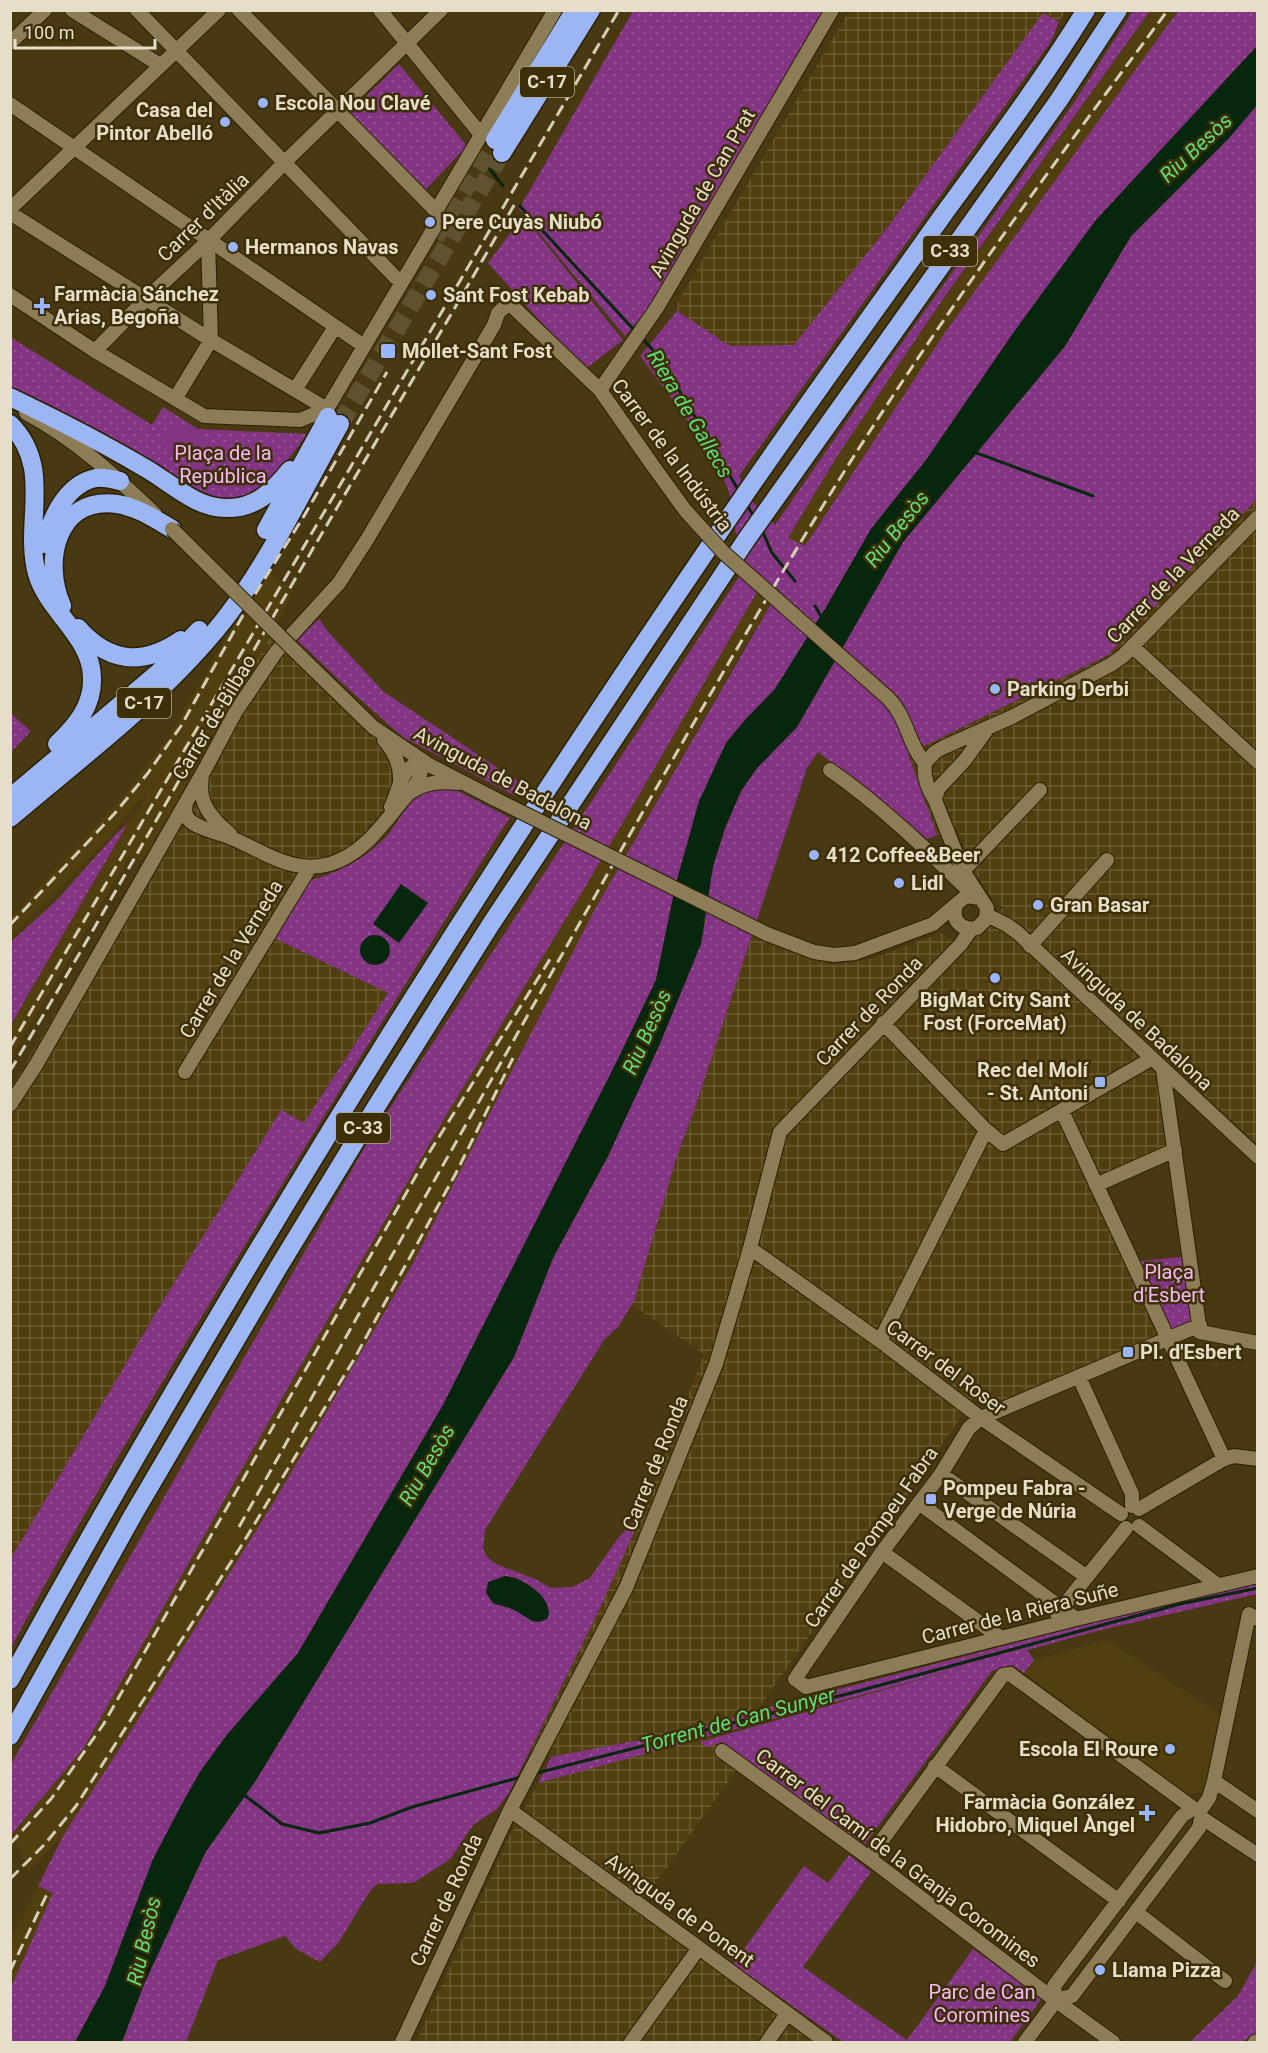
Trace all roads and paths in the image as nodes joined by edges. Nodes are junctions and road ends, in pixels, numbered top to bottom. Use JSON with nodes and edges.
{"nodes":[{"id":1,"x":45,"y":10,"type":"edge"},
{"id":2,"x":72,"y":10,"type":"edge"},
{"id":3,"x":137,"y":10,"type":"edge"},
{"id":4,"x":219,"y":10,"type":"edge"},
{"id":5,"x":238,"y":10,"type":"edge"},
{"id":6,"x":380,"y":10,"type":"edge"},
{"id":7,"x":441,"y":10,"type":"edge"},
{"id":8,"x":555,"y":10,"type":"edge"},
{"id":9,"x":574,"y":10,"type":"edge"},
{"id":10,"x":591,"y":10,"type":"edge"},
{"id":11,"x":832,"y":10,"type":"edge"},
{"id":12,"x":1086,"y":10,"type":"edge"},
{"id":13,"x":1118,"y":10,"type":"edge"},
{"id":14,"x":10,"y":43,"type":"edge"},
{"id":15,"x":403,"y":47,"type":"junction"},
{"id":16,"x":178,"y":51,"type":"junction"},
{"id":17,"x":160,"y":65,"type":"junction"},
{"id":18,"x":10,"y":104,"type":"edge"},
{"id":19,"x":337,"y":111,"type":"junction"},
{"id":20,"x":489,"y":140,"type":"junction"},
{"id":21,"x":76,"y":148,"type":"junction"},
{"id":22,"x":286,"y":163,"type":"junction"},
{"id":23,"x":10,"y":211,"type":"edge"},
{"id":24,"x":438,"y":214,"type":"junction"},
{"id":25,"x":208,"y":241,"type":"junction"},
{"id":26,"x":402,"y":282,"type":"junction"},
{"id":27,"x":10,"y":295,"type":"edge"},
{"id":28,"x":147,"y":298,"type":"junction"},
{"id":29,"x":509,"y":303,"type":"joint"},
{"id":30,"x":335,"y":327,"type":"junction"},
{"id":31,"x":211,"y":339,"type":"junction"},
{"id":32,"x":95,"y":351,"type":"junction"},
{"id":33,"x":361,"y":351,"type":"junction"},
{"id":34,"x":295,"y":390,"type":"junction"},
{"id":35,"x":600,"y":390,"type":"junction"},
{"id":36,"x":10,"y":397,"type":"edge"},
{"id":37,"x":176,"y":399,"type":"junction"},
{"id":38,"x":10,"y":405,"type":"edge"},
{"id":39,"x":332,"y":416,"type":"junction"},
{"id":40,"x":10,"y":424,"type":"edge"},
{"id":41,"x":314,"y":441,"type":"junction"},
{"id":42,"x":120,"y":481,"type":"junction"},
{"id":43,"x":1257,"y":517,"type":"edge"},
{"id":44,"x":172,"y":530,"type":"junction"},
{"id":45,"x":62,"y":616,"type":"junction"},
{"id":46,"x":207,"y":622,"type":"junction"},
{"id":47,"x":1132,"y":647,"type":"junction"},
{"id":48,"x":373,"y":727,"type":"junction"},
{"id":49,"x":990,"y":727,"type":"junction"},
{"id":50,"x":960,"y":740,"type":"junction"},
{"id":51,"x":964,"y":760,"type":"junction"},
{"id":52,"x":421,"y":761,"type":"junction"},
{"id":53,"x":1257,"y":762,"type":"edge"},
{"id":54,"x":926,"y":763,"type":"junction"},
{"id":55,"x":830,"y":770,"type":"dead end"},
{"id":56,"x":202,"y":774,"type":"junction"},
{"id":57,"x":464,"y":784,"type":"junction"},
{"id":58,"x":10,"y":787,"type":"edge"},
{"id":59,"x":405,"y":788,"type":"junction"},
{"id":60,"x":1040,"y":790,"type":"dead end"},
{"id":61,"x":10,"y":798,"type":"edge"},
{"id":62,"x":935,"y":800,"type":"junction"},
{"id":63,"x":184,"y":808,"type":"junction"},
{"id":64,"x":210,"y":814,"type":"junction"},
{"id":65,"x":10,"y":818,"type":"edge"},
{"id":66,"x":206,"y":829,"type":"junction"},
{"id":67,"x":949,"y":836,"type":"junction"},
{"id":68,"x":236,"y":840,"type":"junction"},
{"id":69,"x":161,"y":846,"type":"junction"},
{"id":70,"x":925,"y":848,"type":"junction"},
{"id":71,"x":1107,"y":860,"type":"dead end"},
{"id":72,"x":310,"y":867,"type":"junction"},
{"id":73,"x":963,"y":872,"type":"junction"},
{"id":74,"x":967,"y":897,"type":"junction"},
{"id":75,"x":987,"y":915,"type":"junction"},
{"id":76,"x":933,"y":924,"type":"junction"},
{"id":77,"x":964,"y":926,"type":"junction"},
{"id":78,"x":1030,"y":946,"type":"junction"},
{"id":79,"x":883,"y":1023,"type":"junction"},
{"id":80,"x":1151,"y":1059,"type":"junction"},
{"id":81,"x":1163,"y":1070,"type":"junction"},
{"id":82,"x":185,"y":1072,"type":"dead end"},
{"id":83,"x":10,"y":1105,"type":"edge"},
{"id":84,"x":1062,"y":1111,"type":"junction"},
{"id":85,"x":986,"y":1130,"type":"junction"},
{"id":86,"x":1175,"y":1150,"type":"junction"},
{"id":87,"x":1257,"y":1157,"type":"edge"},
{"id":88,"x":1096,"y":1185,"type":"junction"},
{"id":89,"x":750,"y":1248,"type":"junction"},
{"id":90,"x":1200,"y":1329,"type":"junction"},
{"id":91,"x":1168,"y":1340,"type":"junction"},
{"id":92,"x":880,"y":1341,"type":"junction"},
{"id":93,"x":1257,"y":1343,"type":"edge"},
{"id":94,"x":1079,"y":1377,"type":"junction"},
{"id":95,"x":981,"y":1418,"type":"junction"},
{"id":96,"x":1224,"y":1459,"type":"junction"},
{"id":97,"x":1257,"y":1459,"type":"edge"},
{"id":98,"x":941,"y":1474,"type":"junction"},
{"id":99,"x":919,"y":1503,"type":"junction"},
{"id":100,"x":1131,"y":1510,"type":"junction"},
{"id":101,"x":1133,"y":1527,"type":"junction"},
{"id":102,"x":882,"y":1552,"type":"junction"},
{"id":103,"x":1257,"y":1573,"type":"edge"},
{"id":104,"x":1087,"y":1577,"type":"junction"},
{"id":105,"x":1218,"y":1585,"type":"junction"},
{"id":106,"x":1061,"y":1608,"type":"junction"},
{"id":107,"x":1253,"y":1616,"type":"edge"},
{"id":108,"x":1076,"y":1619,"type":"junction"},
{"id":109,"x":1046,"y":1626,"type":"junction"},
{"id":110,"x":1001,"y":1638,"type":"junction"},
{"id":111,"x":795,"y":1679,"type":"joint"},
{"id":112,"x":10,"y":1680,"type":"edge"},
{"id":113,"x":10,"y":1736,"type":"edge"},
{"id":114,"x":722,"y":1751,"type":"dead end"},
{"id":115,"x":935,"y":1766,"type":"junction"},
{"id":116,"x":1214,"y":1781,"type":"junction"},
{"id":117,"x":510,"y":1810,"type":"junction"},
{"id":118,"x":1257,"y":1811,"type":"edge"},
{"id":119,"x":1198,"y":1813,"type":"junction"},
{"id":120,"x":1257,"y":1855,"type":"edge"},
{"id":121,"x":869,"y":1858,"type":"junction"},
{"id":122,"x":1119,"y":1901,"type":"junction"},
{"id":123,"x":1136,"y":1912,"type":"junction"},
{"id":124,"x":699,"y":1948,"type":"junction"},
{"id":125,"x":1225,"y":1981,"type":"dead end"},
{"id":126,"x":1056,"y":2000,"type":"junction"},
{"id":127,"x":787,"y":2014,"type":"junction"},
{"id":128,"x":402,"y":2043,"type":"edge"},
{"id":129,"x":631,"y":2043,"type":"edge"},
{"id":130,"x":767,"y":2043,"type":"edge"},
{"id":131,"x":826,"y":2043,"type":"edge"},
{"id":132,"x":1025,"y":2043,"type":"edge"},
{"id":133,"x":1113,"y":2043,"type":"edge"}],
"edges":[{"from":1,"to":14,"type":"street"},
{"from":2,"to":17,"type":"street"},
{"from":3,"to":16,"type":"street"},
{"from":4,"to":16,"type":"street"},
{"from":5,"to":19,"type":"street"},
{"from":6,"to":15,"type":"street"},
{"from":7,"to":15,"type":"street","name":"Carrer d'Itàlia"},
{"from":8,"to":20,"type":"street"},
{"from":9,"to":20,"type":"highway","number":"C-17"},
{"from":10,"to":20,"type":"highway","number":"C-17"},
{"from":11,"to":35,"type":"street","name":"Avinguda de Can Prat"},
{"from":12,"to":112,"type":"highway","number":"C-33"},
{"from":13,"to":113,"type":"highway","number":"C-33"},
{"from":15,"to":19,"type":"street","name":"Carrer d'Itàlia"},
{"from":15,"to":20,"type":"street"},
{"from":16,"to":17,"type":"street"},
{"from":16,"to":22,"type":"street"},
{"from":17,"to":21,"type":"street"},
{"from":18,"to":21,"type":"street"},
{"from":19,"to":22,"type":"street","name":"Carrer d'Itàlia"},
{"from":19,"to":24,"type":"street"},
{"from":20,"to":24,"type":"street"},
{"from":21,"to":23,"type":"street"},
{"from":21,"to":25,"type":"street"},
{"from":22,"to":25,"type":"street","name":"Carrer d'Itàlia"},
{"from":22,"to":26,"type":"street"},
{"from":23,"to":28,"type":"street"},
{"from":24,"to":26,"type":"street"},
{"from":25,"to":28,"type":"street","name":"Carrer d'Itàlia"},
{"from":25,"to":30,"type":"street"},
{"from":25,"to":31,"type":"street"},
{"from":26,"to":33,"type":"street"},
{"from":27,"to":32,"type":"street"},
{"from":28,"to":31,"type":"street"},
{"from":28,"to":32,"type":"street","name":"Carrer d'Itàlia"},
{"from":29,"to":35,"type":"street","name":"Carrer de la Indústria"},
{"from":29,"to":56,"type":"street","name":"Carrer de Bilbao"},
{"from":30,"to":33,"type":"street"},
{"from":30,"to":34,"type":"street"},
{"from":31,"to":34,"type":"street"},
{"from":31,"to":37,"type":"street"},
{"from":32,"to":37,"type":"street"},
{"from":33,"to":39,"type":"street"},
{"from":34,"to":39,"type":"street"},
{"from":35,"to":54,"type":"street","name":"Carrer de la Indústria","bridge":true},
{"from":36,"to":41,"type":"highway"},
{"from":37,"to":39,"type":"street"},
{"from":38,"to":42,"type":"street","name":"Avinguda de Badalona"},
{"from":39,"to":41,"type":"highway","number":"C-17"},
{"from":39,"to":65,"type":"highway","number":"C-17"},
{"from":40,"to":45,"type":"highway"},
{"from":41,"to":46,"type":"highway","number":"C-17"},
{"from":42,"to":44,"type":"street","name":"Avinguda de Badalona"},
{"from":42,"to":45,"type":"highway"},
{"from":43,"to":47,"type":"street","name":"Carrer de la Verneda"},
{"from":44,"to":46,"type":"highway"},
{"from":44,"to":48,"type":"street","name":"Avinguda de Badalona","bridge":true},
{"from":45,"to":58,"type":"highway"},
{"from":46,"to":61,"type":"highway","number":"C-17"},
{"from":47,"to":49,"type":"street","name":"Carrer de la Verneda"},
{"from":47,"to":53,"type":"street"},
{"from":48,"to":52,"type":"street","name":"Avinguda de Badalona"},
{"from":48,"to":59,"type":"street"},
{"from":49,"to":50,"type":"street","name":"Carrer de la Verneda"},
{"from":49,"to":51,"type":"street","name":"Carrer de la Verneda"},
{"from":50,"to":51,"type":"street"},
{"from":50,"to":54,"type":"street","name":"Carrer de la Verneda"},
{"from":51,"to":62,"type":"street","name":"Carrer de la Verneda"},
{"from":52,"to":57,"type":"street","name":"Avinguda de Badalona"},
{"from":52,"to":59,"type":"street"},
{"from":54,"to":62,"type":"street"},
{"from":55,"to":70,"type":"street"},
{"from":56,"to":63,"type":"street","name":"Carrer de Bilbao"},
{"from":56,"to":64,"type":"street"},
{"from":57,"to":59,"type":"street"},
{"from":57,"to":76,"type":"street","name":"Avinguda de Badalona","bridge":true},
{"from":59,"to":72,"type":"street"},
{"from":60,"to":73,"type":"street"},
{"from":62,"to":67,"type":"street"},
{"from":63,"to":64,"type":"street"},
{"from":63,"to":66,"type":"street"},
{"from":63,"to":69,"type":"street","name":"Carrer de Bilbao"},
{"from":64,"to":68,"type":"street"},
{"from":66,"to":68,"type":"street"},
{"from":66,"to":69,"type":"street"},
{"from":67,"to":70,"type":"street"},
{"from":67,"to":73,"type":"street"},
{"from":68,"to":72,"type":"street"},
{"from":69,"to":83,"type":"street","name":"Carrer de Bilbao"},
{"from":70,"to":74,"type":"street"},
{"from":71,"to":78,"type":"street"},
{"from":72,"to":82,"type":"street","name":"Carrer de la Verneda"},
{"from":73,"to":74,"type":"street"},
{"from":74,"to":75,"type":"street"},
{"from":74,"to":76,"type":"street","name":"Avinguda de Badalona"},
{"from":74,"to":77,"type":"street"},
{"from":75,"to":77,"type":"street"},
{"from":75,"to":78,"type":"street","name":"Avinguda de Badalona"},
{"from":76,"to":77,"type":"street","name":"Avinguda de Badalona"},
{"from":77,"to":79,"type":"street","name":"Carrer de Ronda"},
{"from":78,"to":80,"type":"street","name":"Avinguda de Badalona"},
{"from":79,"to":85,"type":"street"},
{"from":79,"to":89,"type":"street","name":"Carrer de Ronda"},
{"from":80,"to":81,"type":"street","name":"Avinguda de Badalona"},
{"from":80,"to":84,"type":"street"},
{"from":81,"to":86,"type":"street"},
{"from":81,"to":87,"type":"street","name":"Avinguda de Badalona"},
{"from":84,"to":85,"type":"street"},
{"from":84,"to":88,"type":"street"},
{"from":85,"to":92,"type":"street"},
{"from":86,"to":88,"type":"street"},
{"from":86,"to":90,"type":"street"},
{"from":88,"to":91,"type":"street"},
{"from":89,"to":92,"type":"street","name":"Carrer del Roser"},
{"from":89,"to":117,"type":"street","name":"Carrer de Ronda"},
{"from":90,"to":91,"type":"street"},
{"from":90,"to":93,"type":"street"},
{"from":91,"to":94,"type":"street"},
{"from":91,"to":96,"type":"street"},
{"from":92,"to":95,"type":"street","name":"Carrer del Roser"},
{"from":94,"to":95,"type":"street"},
{"from":94,"to":100,"type":"street"},
{"from":95,"to":98,"type":"street","name":"Carrer de Pompeu Fabra"},
{"from":95,"to":100,"type":"street","name":"Carrer del Roser"},
{"from":96,"to":97,"type":"street"},
{"from":96,"to":100,"type":"street"},
{"from":98,"to":99,"type":"street","name":"Carrer de Pompeu Fabra"},
{"from":98,"to":104,"type":"street"},
{"from":99,"to":102,"type":"street","name":"Carrer de Pompeu Fabra"},
{"from":99,"to":106,"type":"street"},
{"from":100,"to":101,"type":"street"},
{"from":100,"to":101,"type":"street"},
{"from":101,"to":104,"type":"street"},
{"from":101,"to":105,"type":"street"},
{"from":102,"to":110,"type":"street"},
{"from":102,"to":111,"type":"street","name":"Carrer de Pompeu Fabra"},
{"from":103,"to":105,"type":"street","name":"Carrer de la Riera Suñe"},
{"from":104,"to":106,"type":"street"},
{"from":105,"to":108,"type":"street","name":"Carrer de la Riera Suñe"},
{"from":106,"to":108,"type":"street"},
{"from":106,"to":109,"type":"street"},
{"from":107,"to":116,"type":"street"},
{"from":108,"to":109,"type":"street","name":"Carrer de la Riera Suñe"},
{"from":109,"to":110,"type":"street","name":"Carrer de la Riera Suñe"},
{"from":110,"to":111,"type":"street","name":"Carrer de la Riera Suñe"},
{"from":114,"to":121,"type":"street","name":"Carrer del Camí de la Granja Coromines"},
{"from":115,"to":119,"type":"street"},
{"from":115,"to":121,"type":"street"},
{"from":115,"to":122,"type":"street"},
{"from":116,"to":118,"type":"street"},
{"from":116,"to":119,"type":"street"},
{"from":117,"to":124,"type":"street","name":"Avinguda de Ponent"},
{"from":117,"to":128,"type":"street","name":"Carrer de Ronda"},
{"from":119,"to":120,"type":"street"},
{"from":119,"to":122,"type":"street"},
{"from":119,"to":123,"type":"street"},
{"from":121,"to":126,"type":"street","name":"Carrer del Camí de la Granja Coromines"},
{"from":122,"to":126,"type":"street"},
{"from":123,"to":125,"type":"street"},
{"from":123,"to":126,"type":"street"},
{"from":124,"to":127,"type":"street","name":"Avinguda de Ponent"},
{"from":124,"to":129,"type":"street"},
{"from":126,"to":132,"type":"street"},
{"from":126,"to":133,"type":"street","name":"Carrer del Camí de la Granja Coromines"},
{"from":127,"to":130,"type":"street"},
{"from":127,"to":131,"type":"street","name":"Avinguda de Ponent"}]}
